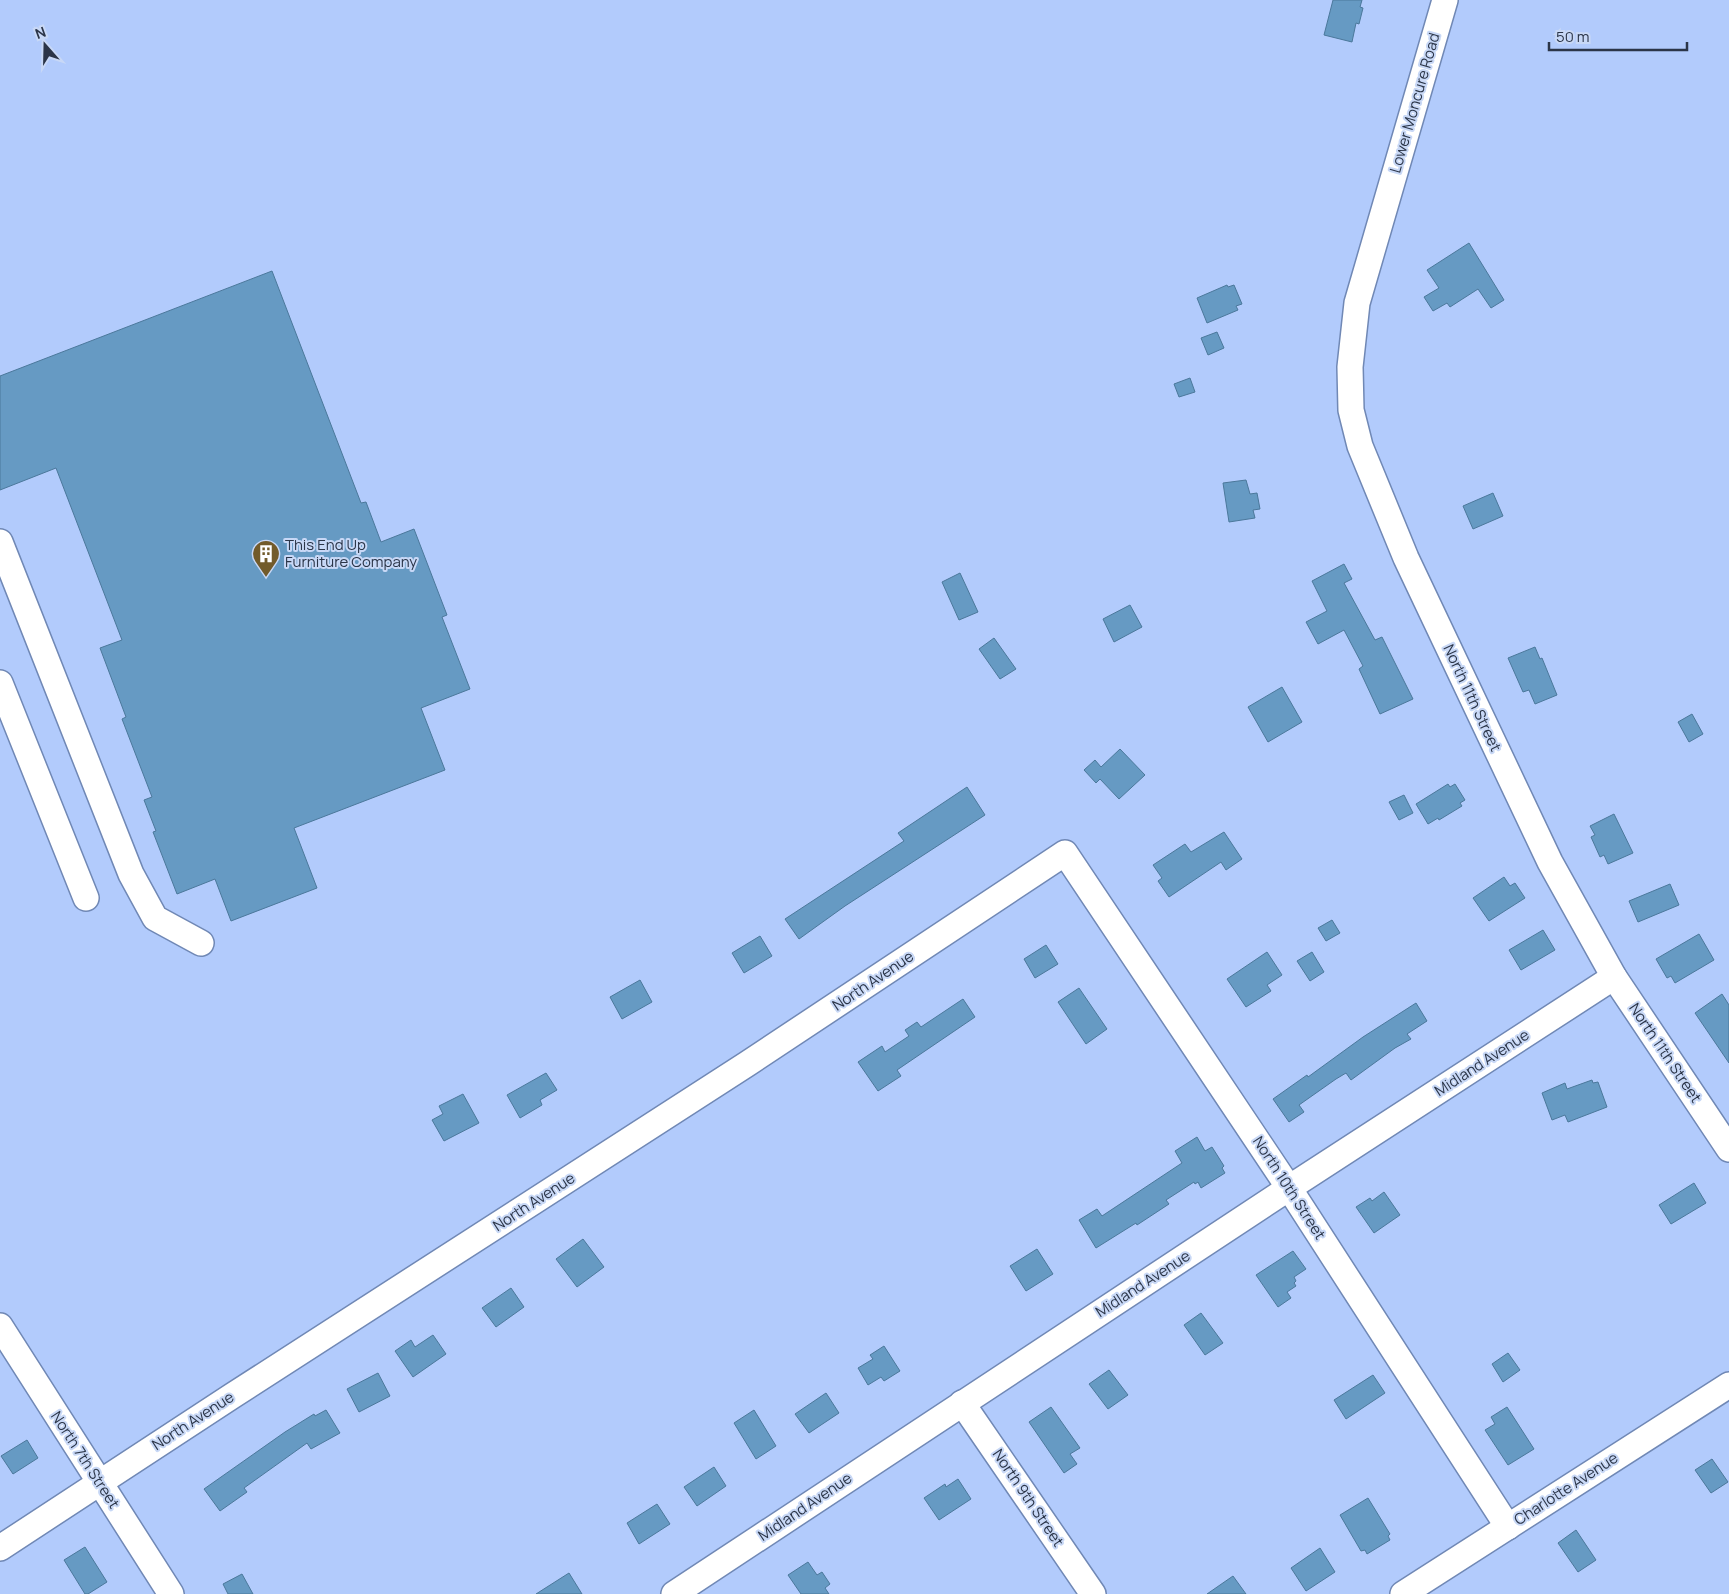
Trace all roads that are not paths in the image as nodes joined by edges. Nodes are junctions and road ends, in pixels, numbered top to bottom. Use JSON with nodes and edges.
{"nodes":[{"id":1,"x":1444,"y":0,"type":"edge"},
{"id":2,"x":1385,"y":207,"type":"joint"},
{"id":3,"x":0,"y":542,"type":"edge"},
{"id":4,"x":0,"y":683,"type":"edge"},
{"id":5,"x":1065,"y":853,"type":"joint"},
{"id":6,"x":86,"y":898,"type":"dead end"},
{"id":7,"x":201,"y":943,"type":"dead end"},
{"id":8,"x":1614,"y":977,"type":"junction"},
{"id":9,"x":1729,"y":1149,"type":"edge"},
{"id":10,"x":1289,"y":1188,"type":"junction"},
{"id":11,"x":0,"y":1326,"type":"edge"},
{"id":12,"x":1729,"y":1385,"type":"edge"},
{"id":13,"x":962,"y":1403,"type":"junction"},
{"id":14,"x":99,"y":1483,"type":"junction"},
{"id":15,"x":1508,"y":1527,"type":"junction"},
{"id":16,"x":0,"y":1548,"type":"edge"},
{"id":17,"x":171,"y":1594,"type":"edge"},
{"id":18,"x":674,"y":1594,"type":"edge"},
{"id":19,"x":1093,"y":1594,"type":"edge"},
{"id":20,"x":1403,"y":1594,"type":"edge"}],
"edges":[{"from":1,"to":2,"type":"street","name":"Lower Moncure Road"},
{"from":2,"to":8,"type":"street","name":"North 11th Street"},
{"from":3,"to":7,"type":"street"},
{"from":4,"to":6,"type":"street"},
{"from":5,"to":10,"type":"street","name":"North 10th Street"},
{"from":5,"to":14,"type":"street","name":"North Avenue"},
{"from":8,"to":9,"type":"street","name":"North 11th Street"},
{"from":8,"to":10,"type":"street","name":"Midland Avenue"},
{"from":10,"to":13,"type":"street","name":"Midland Avenue"},
{"from":10,"to":15,"type":"street","name":"North 10th Street"},
{"from":11,"to":14,"type":"street","name":"North 7th Street"},
{"from":12,"to":15,"type":"street","name":"Charlotte Avenue"},
{"from":13,"to":18,"type":"street","name":"Midland Avenue"},
{"from":13,"to":19,"type":"street","name":"North 9th Street"},
{"from":14,"to":16,"type":"street","name":"North Avenue"},
{"from":14,"to":17,"type":"street","name":"North 7th Street"},
{"from":15,"to":20,"type":"street","name":"Charlotte Avenue"}]}
